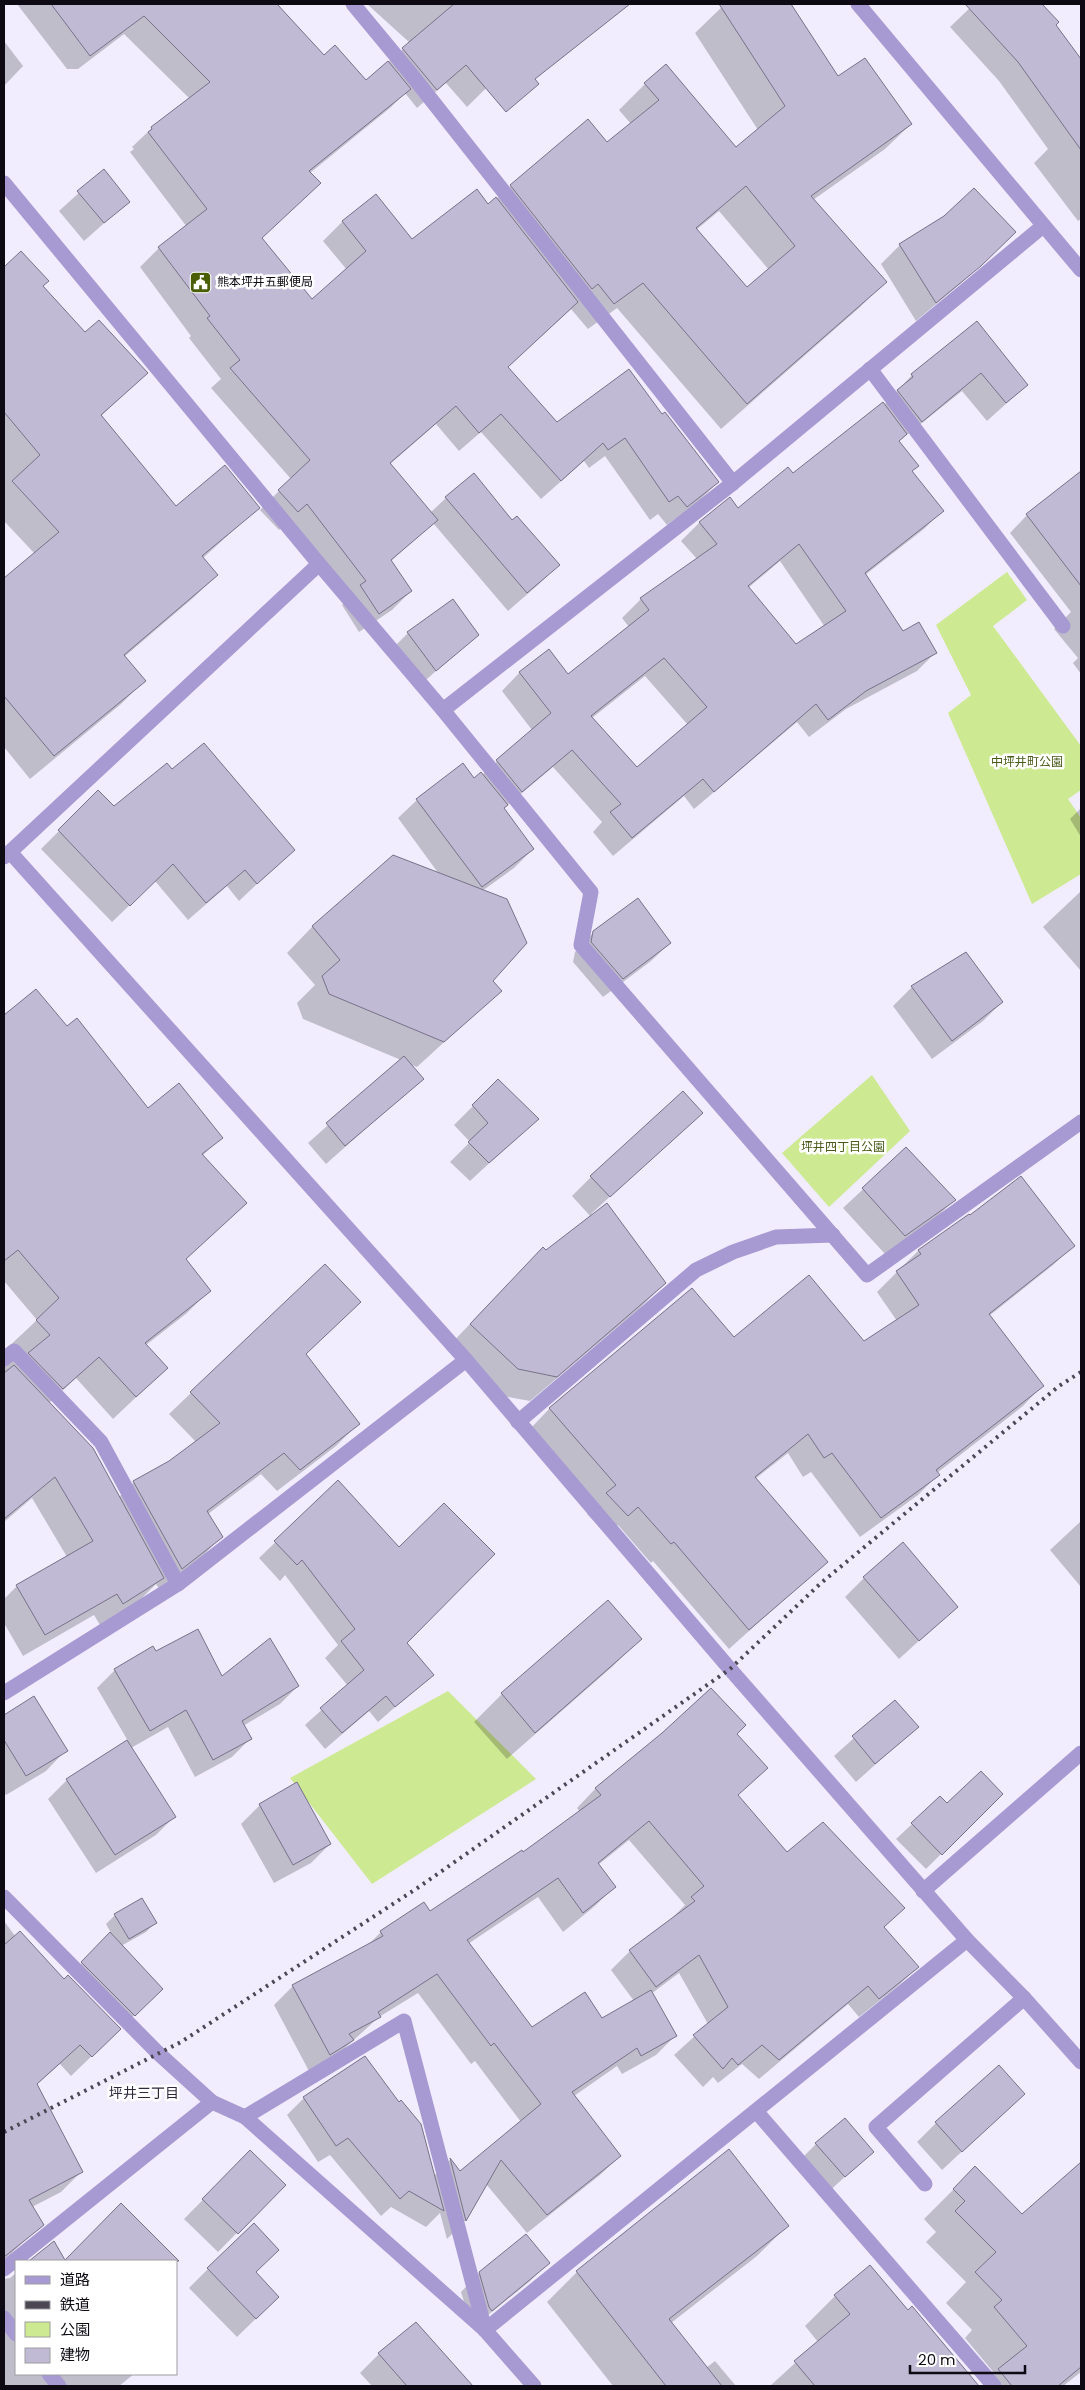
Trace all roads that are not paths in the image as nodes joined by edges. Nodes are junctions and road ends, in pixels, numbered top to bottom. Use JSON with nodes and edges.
{"nodes":[{"id":1,"x":353,"y":4,"type":"edge"},
{"id":2,"x":858,"y":4,"type":"edge"},
{"id":3,"x":4,"y":183,"type":"edge"},
{"id":4,"x":1043,"y":226,"type":"junction"},
{"id":5,"x":1081,"y":270,"type":"edge"},
{"id":6,"x":870,"y":369,"type":"junction"},
{"id":7,"x":733,"y":482,"type":"junction"},
{"id":8,"x":319,"y":564,"type":"junction"},
{"id":9,"x":1063,"y":626,"type":"dead end"},
{"id":10,"x":443,"y":710,"type":"junction"},
{"id":11,"x":7,"y":855,"type":"edge"},
{"id":12,"x":1081,"y":1122,"type":"edge"},
{"id":13,"x":834,"y":1235,"type":"junction"},
{"id":14,"x":4,"y":1359,"type":"edge"},
{"id":15,"x":466,"y":1360,"type":"junction"},
{"id":16,"x":518,"y":1422,"type":"junction"},
{"id":17,"x":178,"y":1584,"type":"junction"},
{"id":18,"x":4,"y":1693,"type":"edge"},
{"id":19,"x":1081,"y":1753,"type":"edge"},
{"id":20,"x":923,"y":1891,"type":"junction"},
{"id":21,"x":4,"y":1897,"type":"edge"},
{"id":22,"x":967,"y":1940,"type":"junction"},
{"id":23,"x":1024,"y":1998,"type":"junction"},
{"id":24,"x":1081,"y":2062,"type":"edge"},
{"id":25,"x":212,"y":2102,"type":"junction"},
{"id":26,"x":756,"y":2111,"type":"junction"},
{"id":27,"x":245,"y":2117,"type":"junction"},
{"id":28,"x":925,"y":2184,"type":"dead end"},
{"id":29,"x":15,"y":2260,"type":"edge"},
{"id":30,"x":15,"y":2260,"type":"edge"},
{"id":31,"x":4,"y":2269,"type":"edge"},
{"id":32,"x":4,"y":2318,"type":"edge"},
{"id":33,"x":485,"y":2330,"type":"junction"},
{"id":34,"x":15,"y":2333,"type":"edge"},
{"id":35,"x":49,"y":2375,"type":"edge"},
{"id":36,"x":59,"y":2386,"type":"edge"},
{"id":37,"x":534,"y":2386,"type":"edge"},
{"id":38,"x":994,"y":2386,"type":"edge"}],
"edges":[{"from":1,"to":7,"type":"street"},
{"from":2,"to":4,"type":"street"},
{"from":3,"to":8,"type":"street"},
{"from":4,"to":5,"type":"street"},
{"from":4,"to":6,"type":"street"},
{"from":6,"to":7,"type":"street"},
{"from":6,"to":9,"type":"street"},
{"from":7,"to":10,"type":"street"},
{"from":8,"to":10,"type":"street"},
{"from":8,"to":11,"type":"street"},
{"from":10,"to":13,"type":"street"},
{"from":11,"to":15,"type":"street"},
{"from":12,"to":13,"type":"street"},
{"from":13,"to":16,"type":"street"},
{"from":14,"to":17,"type":"street"},
{"from":15,"to":16,"type":"street"},
{"from":15,"to":17,"type":"street"},
{"from":16,"to":20,"type":"street"},
{"from":17,"to":18,"type":"street"},
{"from":19,"to":20,"type":"street"},
{"from":20,"to":22,"type":"street"},
{"from":21,"to":25,"type":"street"},
{"from":22,"to":23,"type":"street"},
{"from":22,"to":26,"type":"street"},
{"from":23,"to":24,"type":"street"},
{"from":23,"to":28,"type":"street"},
{"from":25,"to":27,"type":"street"},
{"from":25,"to":30,"type":"street"},
{"from":26,"to":33,"type":"street"},
{"from":26,"to":38,"type":"street"},
{"from":27,"to":33,"type":"street"},
{"from":27,"to":33,"type":"street"},
{"from":29,"to":31,"type":"street"},
{"from":32,"to":34,"type":"street"},
{"from":33,"to":37,"type":"street"},
{"from":35,"to":36,"type":"street"}]}
